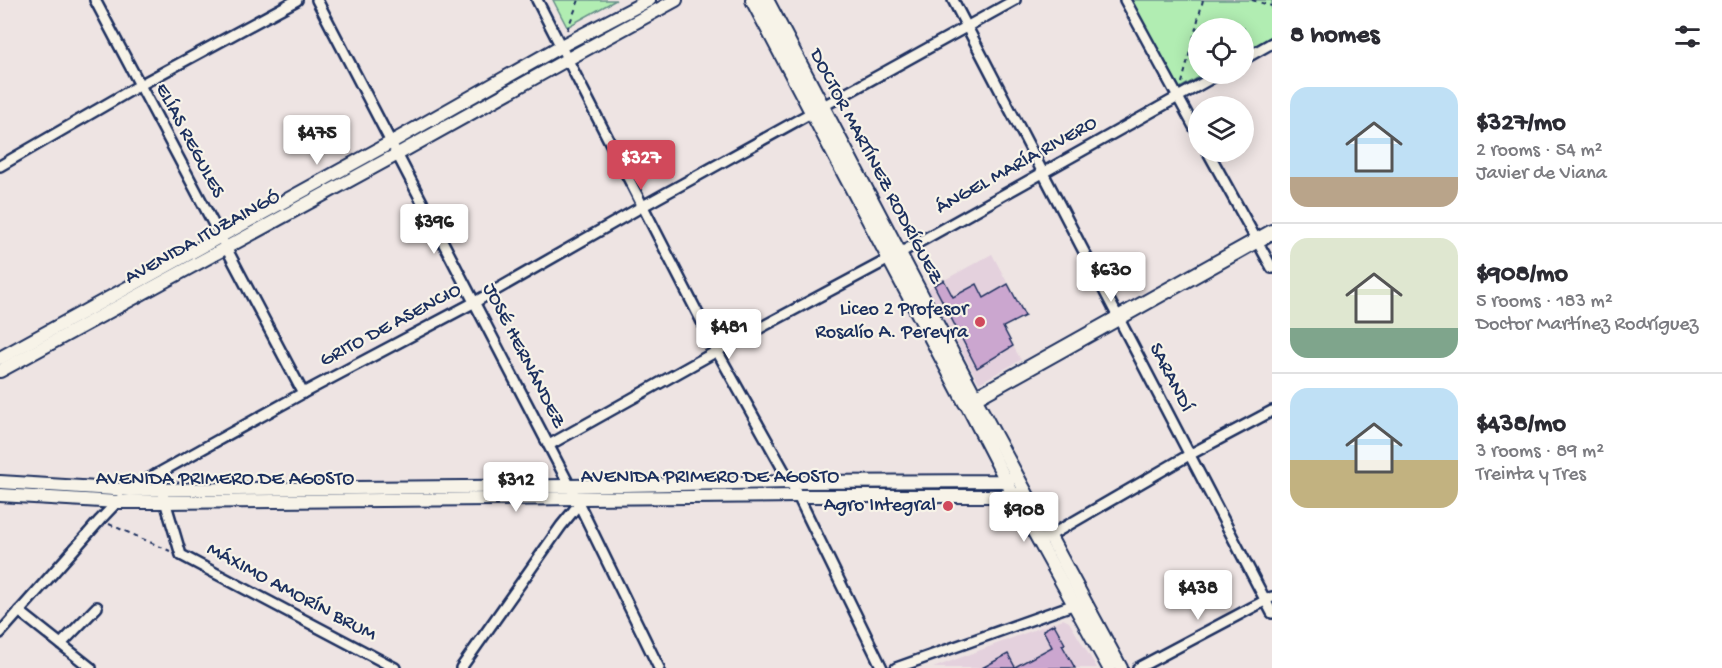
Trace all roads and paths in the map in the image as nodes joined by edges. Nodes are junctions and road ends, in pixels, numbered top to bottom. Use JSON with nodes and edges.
{"nodes":[{"id":1,"x":95,"y":0,"type":"edge"},
{"id":2,"x":297,"y":0,"type":"edge"},
{"id":3,"x":317,"y":0,"type":"edge"},
{"id":4,"x":537,"y":0,"type":"edge"},
{"id":5,"x":579,"y":0,"type":"edge"},
{"id":6,"x":649,"y":0,"type":"edge"},
{"id":7,"x":676,"y":0,"type":"edge"},
{"id":8,"x":753,"y":0,"type":"edge"},
{"id":9,"x":765,"y":0,"type":"edge"},
{"id":10,"x":953,"y":0,"type":"edge"},
{"id":11,"x":1015,"y":0,"type":"edge"},
{"id":12,"x":1125,"y":0,"type":"edge"},
{"id":13,"x":1203,"y":0,"type":"edge"},
{"id":14,"x":1252,"y":0,"type":"edge"},
{"id":15,"x":1272,"y":6,"type":"edge"},
{"id":16,"x":967,"y":28,"type":"junction"},
{"id":17,"x":1272,"y":43,"type":"edge"},
{"id":18,"x":561,"y":46,"type":"junction"},
{"id":19,"x":1254,"y":53,"type":"edge"},
{"id":20,"x":568,"y":59,"type":"junction"},
{"id":21,"x":1201,"y":84,"type":"edge"},
{"id":22,"x":140,"y":85,"type":"junction"},
{"id":23,"x":1178,"y":97,"type":"junction"},
{"id":24,"x":817,"y":110,"type":"junction"},
{"id":25,"x":1188,"y":116,"type":"edge"},
{"id":26,"x":390,"y":143,"type":"junction"},
{"id":27,"x":396,"y":155,"type":"junction"},
{"id":28,"x":1214,"y":162,"type":"edge"},
{"id":29,"x":0,"y":166,"type":"edge"},
{"id":30,"x":1042,"y":173,"type":"junction"},
{"id":31,"x":643,"y":206,"type":"junction"},
{"id":32,"x":1272,"y":232,"type":"edge"},
{"id":33,"x":219,"y":237,"type":"junction"},
{"id":34,"x":1257,"y":241,"type":"junction"},
{"id":35,"x":225,"y":249,"type":"junction"},
{"id":36,"x":894,"y":256,"type":"junction"},
{"id":37,"x":1272,"y":268,"type":"edge"},
{"id":38,"x":475,"y":303,"type":"junction"},
{"id":39,"x":1118,"y":317,"type":"junction"},
{"id":40,"x":717,"y":351,"type":"junction"},
{"id":41,"x":0,"y":358,"type":"edge"},
{"id":42,"x":0,"y":371,"type":"edge"},
{"id":43,"x":303,"y":393,"type":"junction"},
{"id":44,"x":970,"y":401,"type":"junction"},
{"id":45,"x":1272,"y":411,"type":"edge"},
{"id":46,"x":549,"y":445,"type":"junction"},
{"id":47,"x":1189,"y":455,"type":"junction"},
{"id":48,"x":157,"y":474,"type":"junction"},
{"id":49,"x":1011,"y":479,"type":"junction"},
{"id":50,"x":0,"y":482,"type":"edge"},
{"id":51,"x":790,"y":482,"type":"junction"},
{"id":52,"x":570,"y":486,"type":"junction"},
{"id":53,"x":160,"y":489,"type":"junction"},
{"id":54,"x":129,"y":490,"type":"junction"},
{"id":55,"x":1019,"y":493,"type":"junction"},
{"id":56,"x":0,"y":495,"type":"edge"},
{"id":57,"x":798,"y":496,"type":"junction"},
{"id":58,"x":118,"y":501,"type":"junction"},
{"id":59,"x":578,"y":501,"type":"junction"},
{"id":60,"x":164,"y":502,"type":"junction"},
{"id":61,"x":100,"y":520,"type":"junction"},
{"id":62,"x":1044,"y":539,"type":"junction"},
{"id":63,"x":181,"y":555,"type":"junction"},
{"id":64,"x":1269,"y":599,"type":"edge"},
{"id":65,"x":1079,"y":603,"type":"junction"},
{"id":66,"x":97,"y":607,"type":"dead end"},
{"id":67,"x":19,"y":611,"type":"junction"},
{"id":68,"x":1272,"y":613,"type":"edge"},
{"id":69,"x":0,"y":633,"type":"edge"},
{"id":70,"x":61,"y":644,"type":"junction"},
{"id":71,"x":91,"y":668,"type":"edge"},
{"id":72,"x":395,"y":668,"type":"edge"},
{"id":73,"x":461,"y":668,"type":"edge"},
{"id":74,"x":659,"y":668,"type":"edge"},
{"id":75,"x":882,"y":668,"type":"edge"},
{"id":76,"x":896,"y":668,"type":"edge"},
{"id":77,"x":1109,"y":668,"type":"edge"},
{"id":78,"x":1121,"y":668,"type":"edge"},
{"id":79,"x":1138,"y":668,"type":"edge"}],
"edges":[{"from":1,"to":22,"type":"street","name":"ELÍAS REGULES"},
{"from":2,"to":22,"type":"street"},
{"from":3,"to":26,"type":"street","name":"JOSÉ HERNÁNDEZ"},
{"from":4,"to":18,"type":"street"},
{"from":5,"to":18,"type":"path"},
{"from":6,"to":18,"type":"street","name":"AVENIDA ITUZAINGÓ"},
{"from":7,"to":20,"type":"street","name":"AVENIDA ITUZAINGÓ"},
{"from":8,"to":24,"type":"main road","name":"DOCTOR MARTÍNEZ RODRÍGUEZ"},
{"from":9,"to":24,"type":"main road","name":"DOCTOR MARTÍNEZ RODRÍGUEZ"},
{"from":10,"to":16,"type":"street","name":"SARANDÍ"},
{"from":11,"to":16,"type":"street","name":"GRITO DE ASENCIO"},
{"from":12,"to":23,"type":"street"},
{"from":13,"to":23,"type":"path"},
{"from":14,"to":15,"type":"path"},
{"from":16,"to":24,"type":"street","name":"GRITO DE ASENCIO"},
{"from":16,"to":30,"type":"street","name":"SARANDÍ"},
{"from":17,"to":19,"type":"street"},
{"from":18,"to":20,"type":"street"},
{"from":18,"to":26,"type":"street","name":"AVENIDA ITUZAINGÓ"},
{"from":20,"to":27,"type":"street","name":"AVENIDA ITUZAINGÓ"},
{"from":20,"to":31,"type":"street"},
{"from":21,"to":23,"type":"street","name":"ÁNGEL MARÍA RIVERO"},
{"from":22,"to":29,"type":"street"},
{"from":22,"to":33,"type":"street","name":"ELÍAS REGULES"},
{"from":23,"to":25,"type":"street"},
{"from":23,"to":30,"type":"street","name":"ÁNGEL MARÍA RIVERO"},
{"from":24,"to":31,"type":"street","name":"GRITO DE ASENCIO"},
{"from":24,"to":36,"type":"main road","name":"DOCTOR MARTÍNEZ RODRÍGUEZ"},
{"from":26,"to":27,"type":"street","name":"JOSÉ HERNÁNDEZ"},
{"from":26,"to":33,"type":"street","name":"AVENIDA ITUZAINGÓ"},
{"from":27,"to":35,"type":"street","name":"AVENIDA ITUZAINGÓ"},
{"from":27,"to":38,"type":"street","name":"JOSÉ HERNÁNDEZ"},
{"from":28,"to":34,"type":"street"},
{"from":30,"to":36,"type":"street","name":"ÁNGEL MARÍA RIVERO"},
{"from":30,"to":39,"type":"street","name":"SARANDÍ"},
{"from":31,"to":38,"type":"street","name":"GRITO DE ASENCIO"},
{"from":31,"to":40,"type":"street"},
{"from":32,"to":34,"type":"main road"},
{"from":33,"to":35,"type":"street","name":"ELÍAS REGULES"},
{"from":33,"to":41,"type":"street","name":"AVENIDA ITUZAINGÓ"},
{"from":34,"to":37,"type":"street"},
{"from":34,"to":39,"type":"main road"},
{"from":35,"to":42,"type":"street","name":"AVENIDA ITUZAINGÓ"},
{"from":35,"to":43,"type":"street","name":"ELÍAS REGULES"},
{"from":36,"to":40,"type":"street","name":"ÁNGEL MARÍA RIVERO"},
{"from":36,"to":44,"type":"main road","name":"DOCTOR MARTÍNEZ RODRÍGUEZ"},
{"from":38,"to":43,"type":"street","name":"GRITO DE ASENCIO"},
{"from":38,"to":46,"type":"street","name":"JOSÉ HERNÁNDEZ"},
{"from":39,"to":44,"type":"main road"},
{"from":39,"to":47,"type":"street","name":"SARANDÍ"},
{"from":40,"to":46,"type":"street","name":"ÁNGEL MARÍA RIVERO"},
{"from":40,"to":51,"type":"street"},
{"from":43,"to":48,"type":"street","name":"GRITO DE ASENCIO"},
{"from":44,"to":49,"type":"street","name":"DOCTOR MARTÍNEZ RODRÍGUEZ"},
{"from":45,"to":47,"type":"street"},
{"from":46,"to":52,"type":"street","name":"JOSÉ HERNÁNDEZ"},
{"from":47,"to":62,"type":"street"},
{"from":47,"to":64,"type":"street","name":"SARANDÍ"},
{"from":48,"to":53,"type":"street","name":"MÁXIMO AMORÍN BRUM"},
{"from":48,"to":54,"type":"street","name":"GRITO DE ASENCIO"},
{"from":49,"to":51,"type":"street","name":"AVENIDA PRIMERO DE AGOSTO"},
{"from":49,"to":55,"type":"street","name":"DOCTOR MARTÍNEZ RODRÍGUEZ"},
{"from":50,"to":54,"type":"street","name":"AVENIDA PRIMERO DE AGOSTO"},
{"from":51,"to":52,"type":"street","name":"AVENIDA PRIMERO DE AGOSTO"},
{"from":51,"to":57,"type":"street"},
{"from":52,"to":53,"type":"street","name":"AVENIDA PRIMERO DE AGOSTO"},
{"from":52,"to":59,"type":"street","name":"JOSÉ HERNÁNDEZ"},
{"from":53,"to":54,"type":"street","name":"AVENIDA PRIMERO DE AGOSTO"},
{"from":53,"to":60,"type":"street","name":"MÁXIMO AMORÍN BRUM"},
{"from":54,"to":58,"type":"street","name":"GRITO DE ASENCIO"},
{"from":55,"to":57,"type":"street","name":"AVENIDA PRIMERO DE AGOSTO"},
{"from":55,"to":62,"type":"street","name":"DOCTOR MARTÍNEZ RODRÍGUEZ"},
{"from":56,"to":58,"type":"street","name":"AVENIDA PRIMERO DE AGOSTO"},
{"from":57,"to":59,"type":"street","name":"AVENIDA PRIMERO DE AGOSTO"},
{"from":57,"to":75,"type":"street"},
{"from":58,"to":60,"type":"street","name":"AVENIDA PRIMERO DE AGOSTO"},
{"from":58,"to":61,"type":"street","name":"GRITO DE ASENCIO"},
{"from":59,"to":60,"type":"street","name":"AVENIDA PRIMERO DE AGOSTO"},
{"from":59,"to":73,"type":"street"},
{"from":59,"to":74,"type":"street","name":"JOSÉ HERNÁNDEZ"},
{"from":60,"to":63,"type":"street","name":"MÁXIMO AMORÍN BRUM"},
{"from":61,"to":63,"type":"path"},
{"from":61,"to":67,"type":"street","name":"GRITO DE ASENCIO"},
{"from":62,"to":65,"type":"street","name":"DOCTOR MARTÍNEZ RODRÍGUEZ"},
{"from":63,"to":72,"type":"street","name":"MÁXIMO AMORÍN BRUM"},
{"from":64,"to":68,"type":"street","name":"SARANDÍ"},
{"from":64,"to":79,"type":"street"},
{"from":65,"to":76,"type":"street"},
{"from":65,"to":77,"type":"street","name":"DOCTOR MARTÍNEZ RODRÍGUEZ"},
{"from":65,"to":78,"type":"street","name":"DOCTOR MARTÍNEZ RODRÍGUEZ"},
{"from":66,"to":70,"type":"street"},
{"from":67,"to":69,"type":"street","name":"GRITO DE ASENCIO"},
{"from":67,"to":70,"type":"street"},
{"from":70,"to":71,"type":"street"}]}
